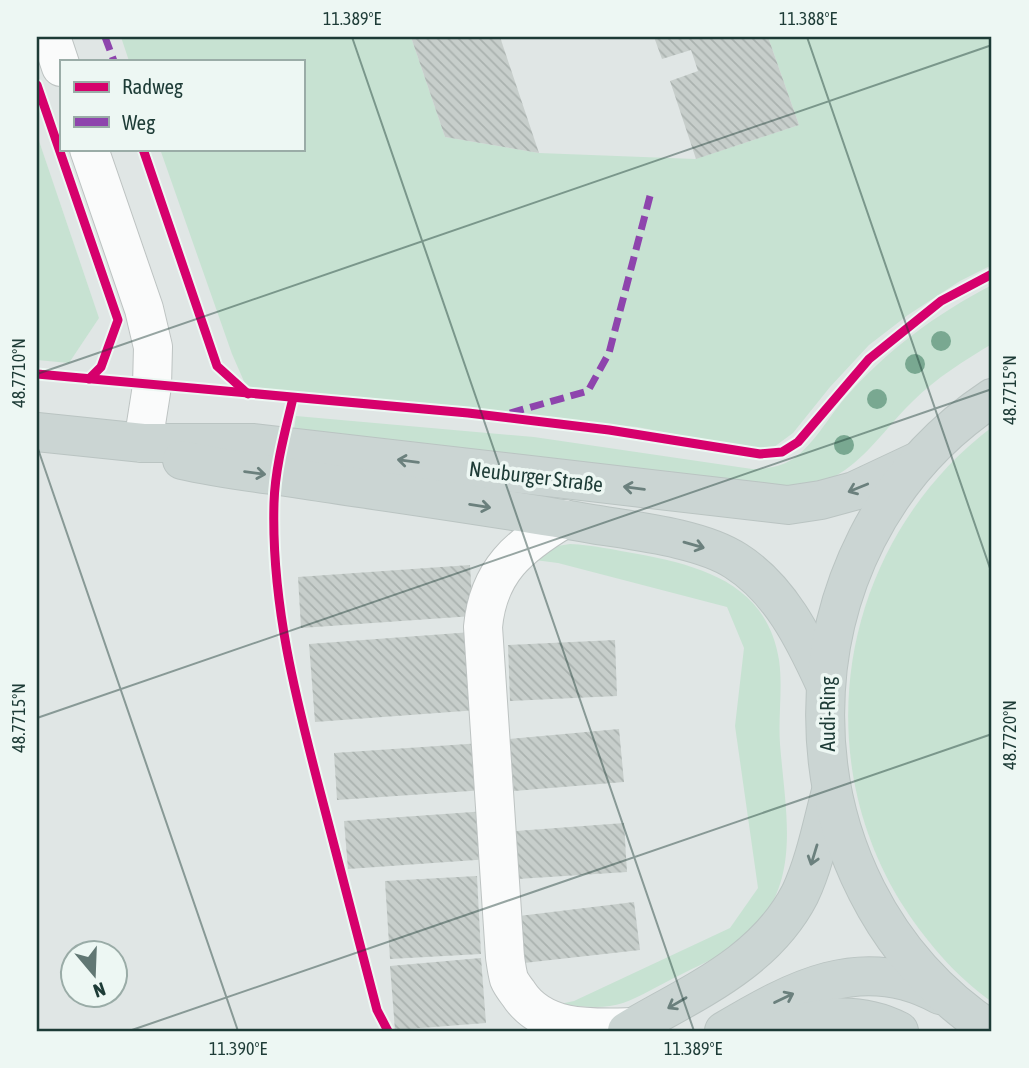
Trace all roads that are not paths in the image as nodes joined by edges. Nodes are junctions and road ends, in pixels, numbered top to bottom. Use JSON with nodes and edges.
{"nodes":[{"id":1,"x":51,"y":37,"type":"edge"},
{"id":2,"x":60,"y":64,"type":"edge"},
{"id":3,"x":89,"y":150,"type":"edge"},
{"id":4,"x":992,"y":398,"type":"edge"},
{"id":5,"x":37,"y":432,"type":"edge"},
{"id":6,"x":143,"y":443,"type":"junction"},
{"id":7,"x":920,"y":460,"type":"junction"},
{"id":8,"x":564,"y":519,"type":"junction"},
{"id":9,"x":825,"y":684,"type":"junction"},
{"id":10,"x":831,"y":789,"type":"junction"},
{"id":11,"x":951,"y":1001,"type":"junction"},
{"id":12,"x":631,"y":1029,"type":"edge"},
{"id":13,"x":724,"y":1031,"type":"edge"},
{"id":14,"x":782,"y":1031,"type":"edge"},
{"id":15,"x":899,"y":1031,"type":"edge"},
{"id":16,"x":992,"y":1031,"type":"edge"}],
"edges":[{"from":1,"to":2,"type":"street"},
{"from":3,"to":6,"type":"street"},
{"from":4,"to":7,"type":"main road","name":"Audi-Ring"},
{"from":5,"to":6,"type":"main road","name":"Neuburger Straße"},
{"from":7,"to":6,"type":"main road","name":"Neuburger Straße","one_way":true},
{"from":6,"to":8,"type":"main road","name":"Neuburger Straße","one_way":true},
{"from":7,"to":9,"type":"main road","name":"Audi-Ring"},
{"from":8,"to":9,"type":"main road","name":"Neuburger Straße","one_way":true},
{"from":8,"to":12,"type":"street"},
{"from":9,"to":10,"type":"main road","name":"Audi-Ring"},
{"from":10,"to":11,"type":"main road","name":"Audi-Ring"},
{"from":10,"to":12,"type":"main road","one_way":true},
{"from":13,"to":11,"type":"main road","one_way":true},
{"from":11,"to":16,"type":"main road","name":"Audi-Ring"},
{"from":14,"to":15,"type":"main road"}]}
